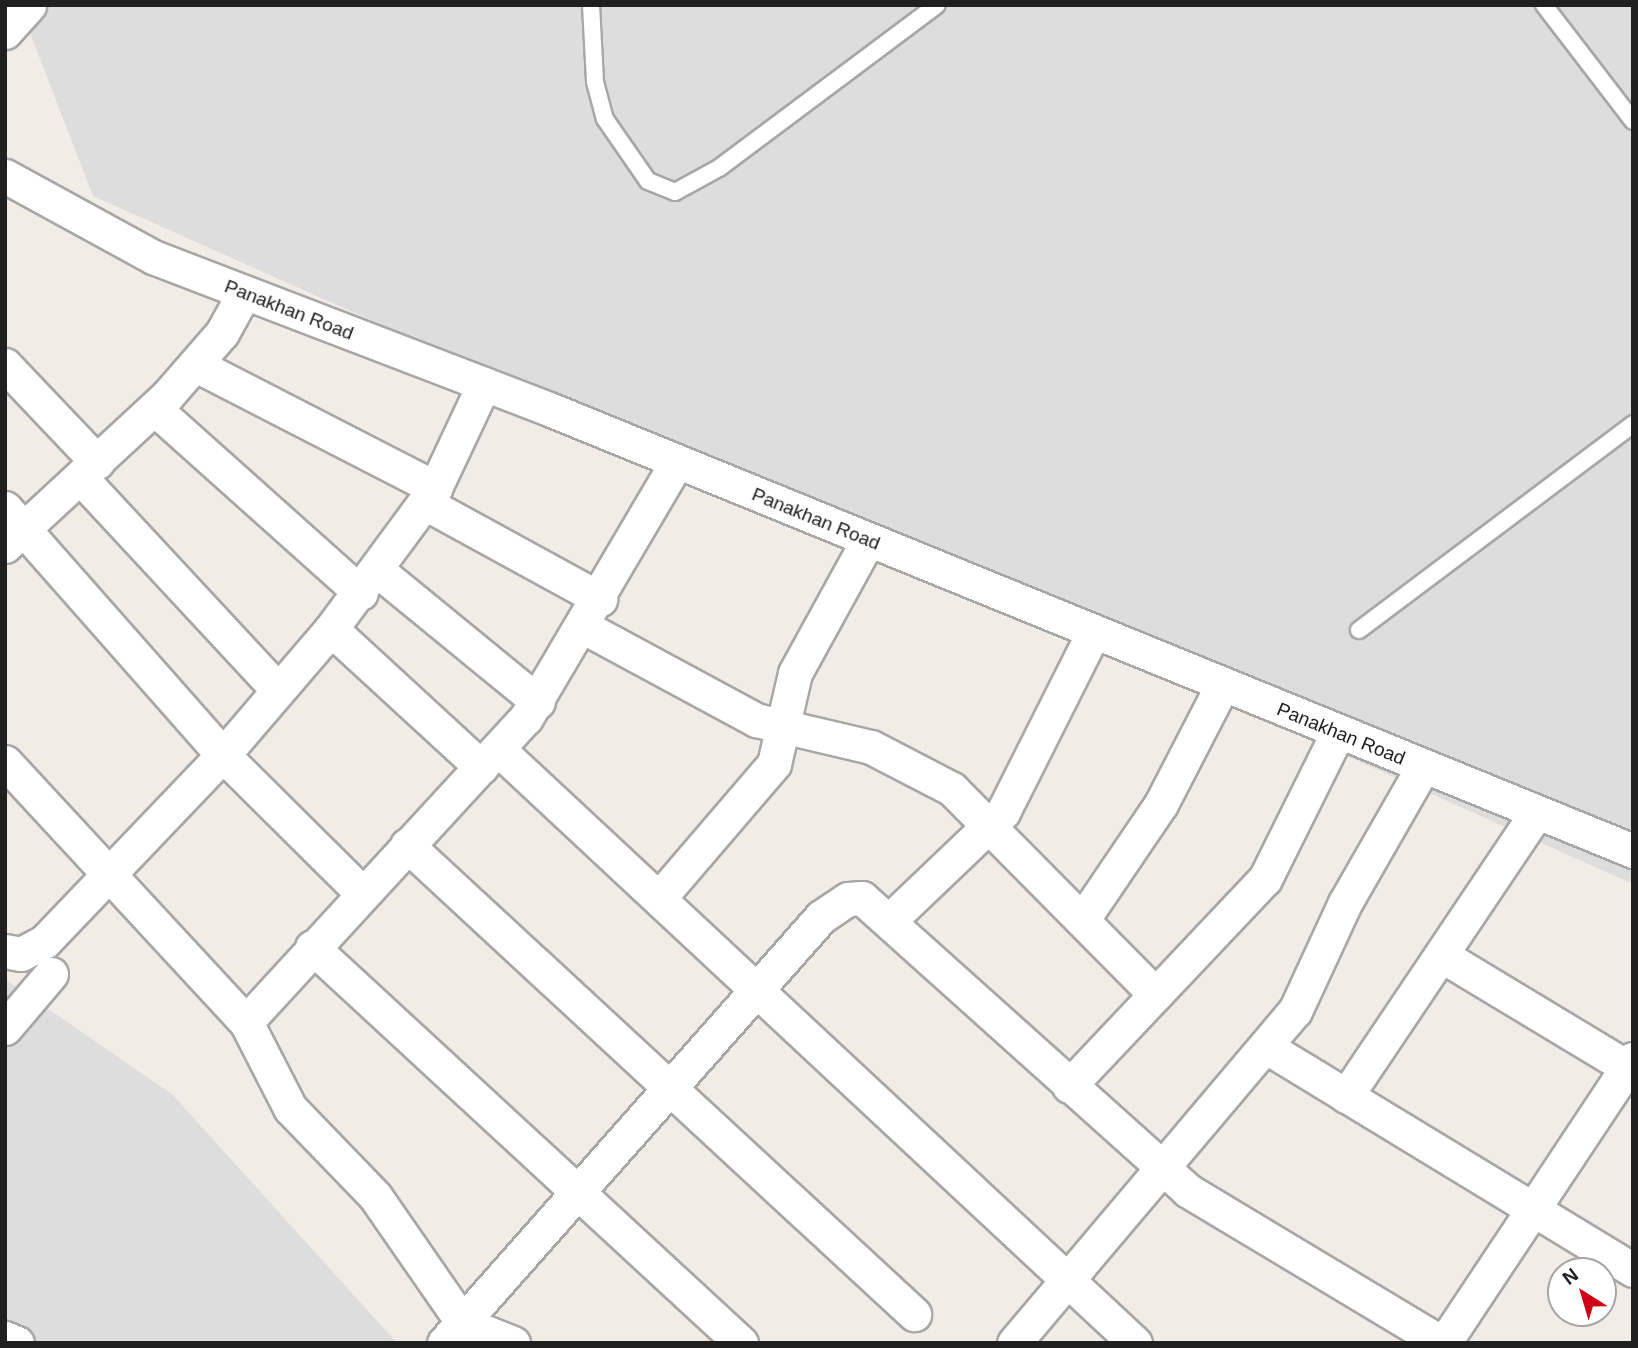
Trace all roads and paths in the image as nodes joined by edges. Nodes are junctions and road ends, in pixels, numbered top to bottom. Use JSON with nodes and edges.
{"nodes":[{"id":1,"x":29,"y":5,"type":"edge"},
{"id":2,"x":591,"y":5,"type":"edge"},
{"id":3,"x":937,"y":5,"type":"edge"},
{"id":4,"x":1545,"y":5,"type":"edge"},
{"id":5,"x":5,"y":32,"type":"edge"},
{"id":6,"x":1633,"y":121,"type":"edge"},
{"id":7,"x":5,"y":176,"type":"edge"},
{"id":8,"x":244,"y":293,"type":"junction"},
{"id":9,"x":5,"y":365,"type":"edge"},
{"id":10,"x":196,"y":365,"type":"junction"},
{"id":11,"x":484,"y":384,"type":"junction"},
{"id":12,"x":155,"y":409,"type":"junction"},
{"id":13,"x":1633,"y":424,"type":"edge"},
{"id":14,"x":677,"y":462,"type":"junction"},
{"id":15,"x":88,"y":470,"type":"junction"},
{"id":16,"x":430,"y":495,"type":"junction"},
{"id":17,"x":12,"y":527,"type":"edge"},
{"id":18,"x":868,"y":540,"type":"junction"},
{"id":19,"x":369,"y":582,"type":"junction"},
{"id":20,"x":592,"y":613,"type":"junction"},
{"id":21,"x":331,"y":629,"type":"junction"},
{"id":22,"x":1359,"y":630,"type":"dead end"},
{"id":23,"x":1093,"y":633,"type":"junction"},
{"id":24,"x":1222,"y":686,"type":"junction"},
{"id":25,"x":278,"y":690,"type":"junction"},
{"id":26,"x":538,"y":702,"type":"junction"},
{"id":27,"x":785,"y":730,"type":"junction"},
{"id":28,"x":1338,"y":733,"type":"junction"},
{"id":29,"x":223,"y":755,"type":"junction"},
{"id":30,"x":490,"y":758,"type":"junction"},
{"id":31,"x":5,"y":762,"type":"edge"},
{"id":32,"x":1423,"y":767,"type":"junction"},
{"id":33,"x":1537,"y":812,"type":"junction"},
{"id":34,"x":993,"y":826,"type":"junction"},
{"id":35,"x":407,"y":845,"type":"junction"},
{"id":36,"x":1633,"y":851,"type":"edge"},
{"id":37,"x":108,"y":876,"type":"junction"},
{"id":38,"x":361,"y":892,"type":"junction"},
{"id":39,"x":660,"y":897,"type":"junction"},
{"id":40,"x":1083,"y":919,"type":"junction"},
{"id":41,"x":890,"y":920,"type":"junction"},
{"id":42,"x":313,"y":947,"type":"junction"},
{"id":43,"x":5,"y":951,"type":"edge"},
{"id":44,"x":1441,"y":955,"type":"junction"},
{"id":45,"x":51,"y":974,"type":"dead end"},
{"id":46,"x":759,"y":988,"type":"junction"},
{"id":47,"x":1155,"y":994,"type":"junction"},
{"id":48,"x":246,"y":1022,"type":"junction"},
{"id":49,"x":5,"y":1028,"type":"edge"},
{"id":50,"x":1268,"y":1048,"type":"junction"},
{"id":51,"x":1631,"y":1066,"type":"edge"},
{"id":52,"x":675,"y":1086,"type":"junction"},
{"id":53,"x":1069,"y":1086,"type":"junction"},
{"id":54,"x":1346,"y":1096,"type":"junction"},
{"id":55,"x":1161,"y":1169,"type":"junction"},
{"id":56,"x":582,"y":1190,"type":"junction"},
{"id":57,"x":1534,"y":1209,"type":"junction"},
{"id":58,"x":1633,"y":1270,"type":"edge"},
{"id":59,"x":1068,"y":1276,"type":"junction"},
{"id":60,"x":914,"y":1314,"type":"dead end"},
{"id":61,"x":454,"y":1333,"type":"edge"},
{"id":62,"x":5,"y":1338,"type":"edge"},
{"id":63,"x":17,"y":1343,"type":"edge"},
{"id":64,"x":513,"y":1343,"type":"edge"},
{"id":65,"x":741,"y":1343,"type":"edge"},
{"id":66,"x":1014,"y":1343,"type":"edge"},
{"id":67,"x":1135,"y":1343,"type":"edge"},
{"id":68,"x":1443,"y":1343,"type":"edge"}],
"edges":[{"from":1,"to":5,"type":"street"},
{"from":2,"to":3,"type":"lane"},
{"from":4,"to":6,"type":"lane"},
{"from":7,"to":8,"type":"street","name":"Panakhan Road"},
{"from":8,"to":10,"type":"street"},
{"from":8,"to":11,"type":"street","name":"Panakhan Road"},
{"from":9,"to":15,"type":"street"},
{"from":10,"to":12,"type":"street"},
{"from":10,"to":16,"type":"street"},
{"from":11,"to":14,"type":"street","name":"Panakhan Road"},
{"from":11,"to":16,"type":"street"},
{"from":12,"to":15,"type":"street"},
{"from":12,"to":19,"type":"street"},
{"from":13,"to":22,"type":"lane"},
{"from":14,"to":18,"type":"street","name":"Panakhan Road"},
{"from":14,"to":20,"type":"street"},
{"from":15,"to":17,"type":"street"},
{"from":15,"to":25,"type":"street"},
{"from":16,"to":19,"type":"street"},
{"from":16,"to":20,"type":"street"},
{"from":17,"to":29,"type":"street"},
{"from":18,"to":23,"type":"street","name":"Panakhan Road"},
{"from":18,"to":27,"type":"street"},
{"from":19,"to":21,"type":"street"},
{"from":19,"to":26,"type":"street"},
{"from":20,"to":26,"type":"street"},
{"from":20,"to":27,"type":"street"},
{"from":21,"to":25,"type":"street"},
{"from":21,"to":30,"type":"street"},
{"from":23,"to":24,"type":"street","name":"Panakhan Road"},
{"from":23,"to":34,"type":"street"},
{"from":24,"to":28,"type":"street","name":"Panakhan Road"},
{"from":24,"to":40,"type":"street"},
{"from":25,"to":29,"type":"street"},
{"from":26,"to":30,"type":"street"},
{"from":27,"to":34,"type":"street"},
{"from":27,"to":39,"type":"street"},
{"from":28,"to":32,"type":"street","name":"Panakhan Road"},
{"from":28,"to":47,"type":"street"},
{"from":29,"to":37,"type":"street"},
{"from":29,"to":38,"type":"street"},
{"from":30,"to":35,"type":"street"},
{"from":30,"to":39,"type":"street"},
{"from":31,"to":37,"type":"street"},
{"from":32,"to":33,"type":"street","name":"Panakhan Road"},
{"from":32,"to":50,"type":"street"},
{"from":33,"to":36,"type":"street","name":"Panakhan Road"},
{"from":33,"to":44,"type":"street"},
{"from":34,"to":40,"type":"street"},
{"from":34,"to":41,"type":"street"},
{"from":35,"to":38,"type":"street"},
{"from":35,"to":52,"type":"street"},
{"from":37,"to":43,"type":"street"},
{"from":37,"to":48,"type":"street"},
{"from":38,"to":42,"type":"street"},
{"from":39,"to":46,"type":"street"},
{"from":40,"to":47,"type":"street"},
{"from":41,"to":46,"type":"street"},
{"from":41,"to":53,"type":"street"},
{"from":42,"to":48,"type":"street"},
{"from":42,"to":56,"type":"street"},
{"from":44,"to":51,"type":"street"},
{"from":44,"to":54,"type":"street"},
{"from":45,"to":49,"type":"street"},
{"from":46,"to":52,"type":"street"},
{"from":46,"to":59,"type":"street"},
{"from":47,"to":53,"type":"street"},
{"from":48,"to":61,"type":"street"},
{"from":50,"to":54,"type":"street"},
{"from":50,"to":55,"type":"street"},
{"from":51,"to":57,"type":"street"},
{"from":52,"to":56,"type":"street"},
{"from":52,"to":60,"type":"street"},
{"from":53,"to":55,"type":"street"},
{"from":54,"to":57,"type":"street"},
{"from":55,"to":59,"type":"street"},
{"from":55,"to":68,"type":"street"},
{"from":56,"to":61,"type":"street"},
{"from":56,"to":65,"type":"street"},
{"from":57,"to":58,"type":"street"},
{"from":57,"to":68,"type":"street"},
{"from":59,"to":66,"type":"street"},
{"from":59,"to":67,"type":"street"},
{"from":61,"to":64,"type":"street"},
{"from":62,"to":63,"type":"street"}]}
